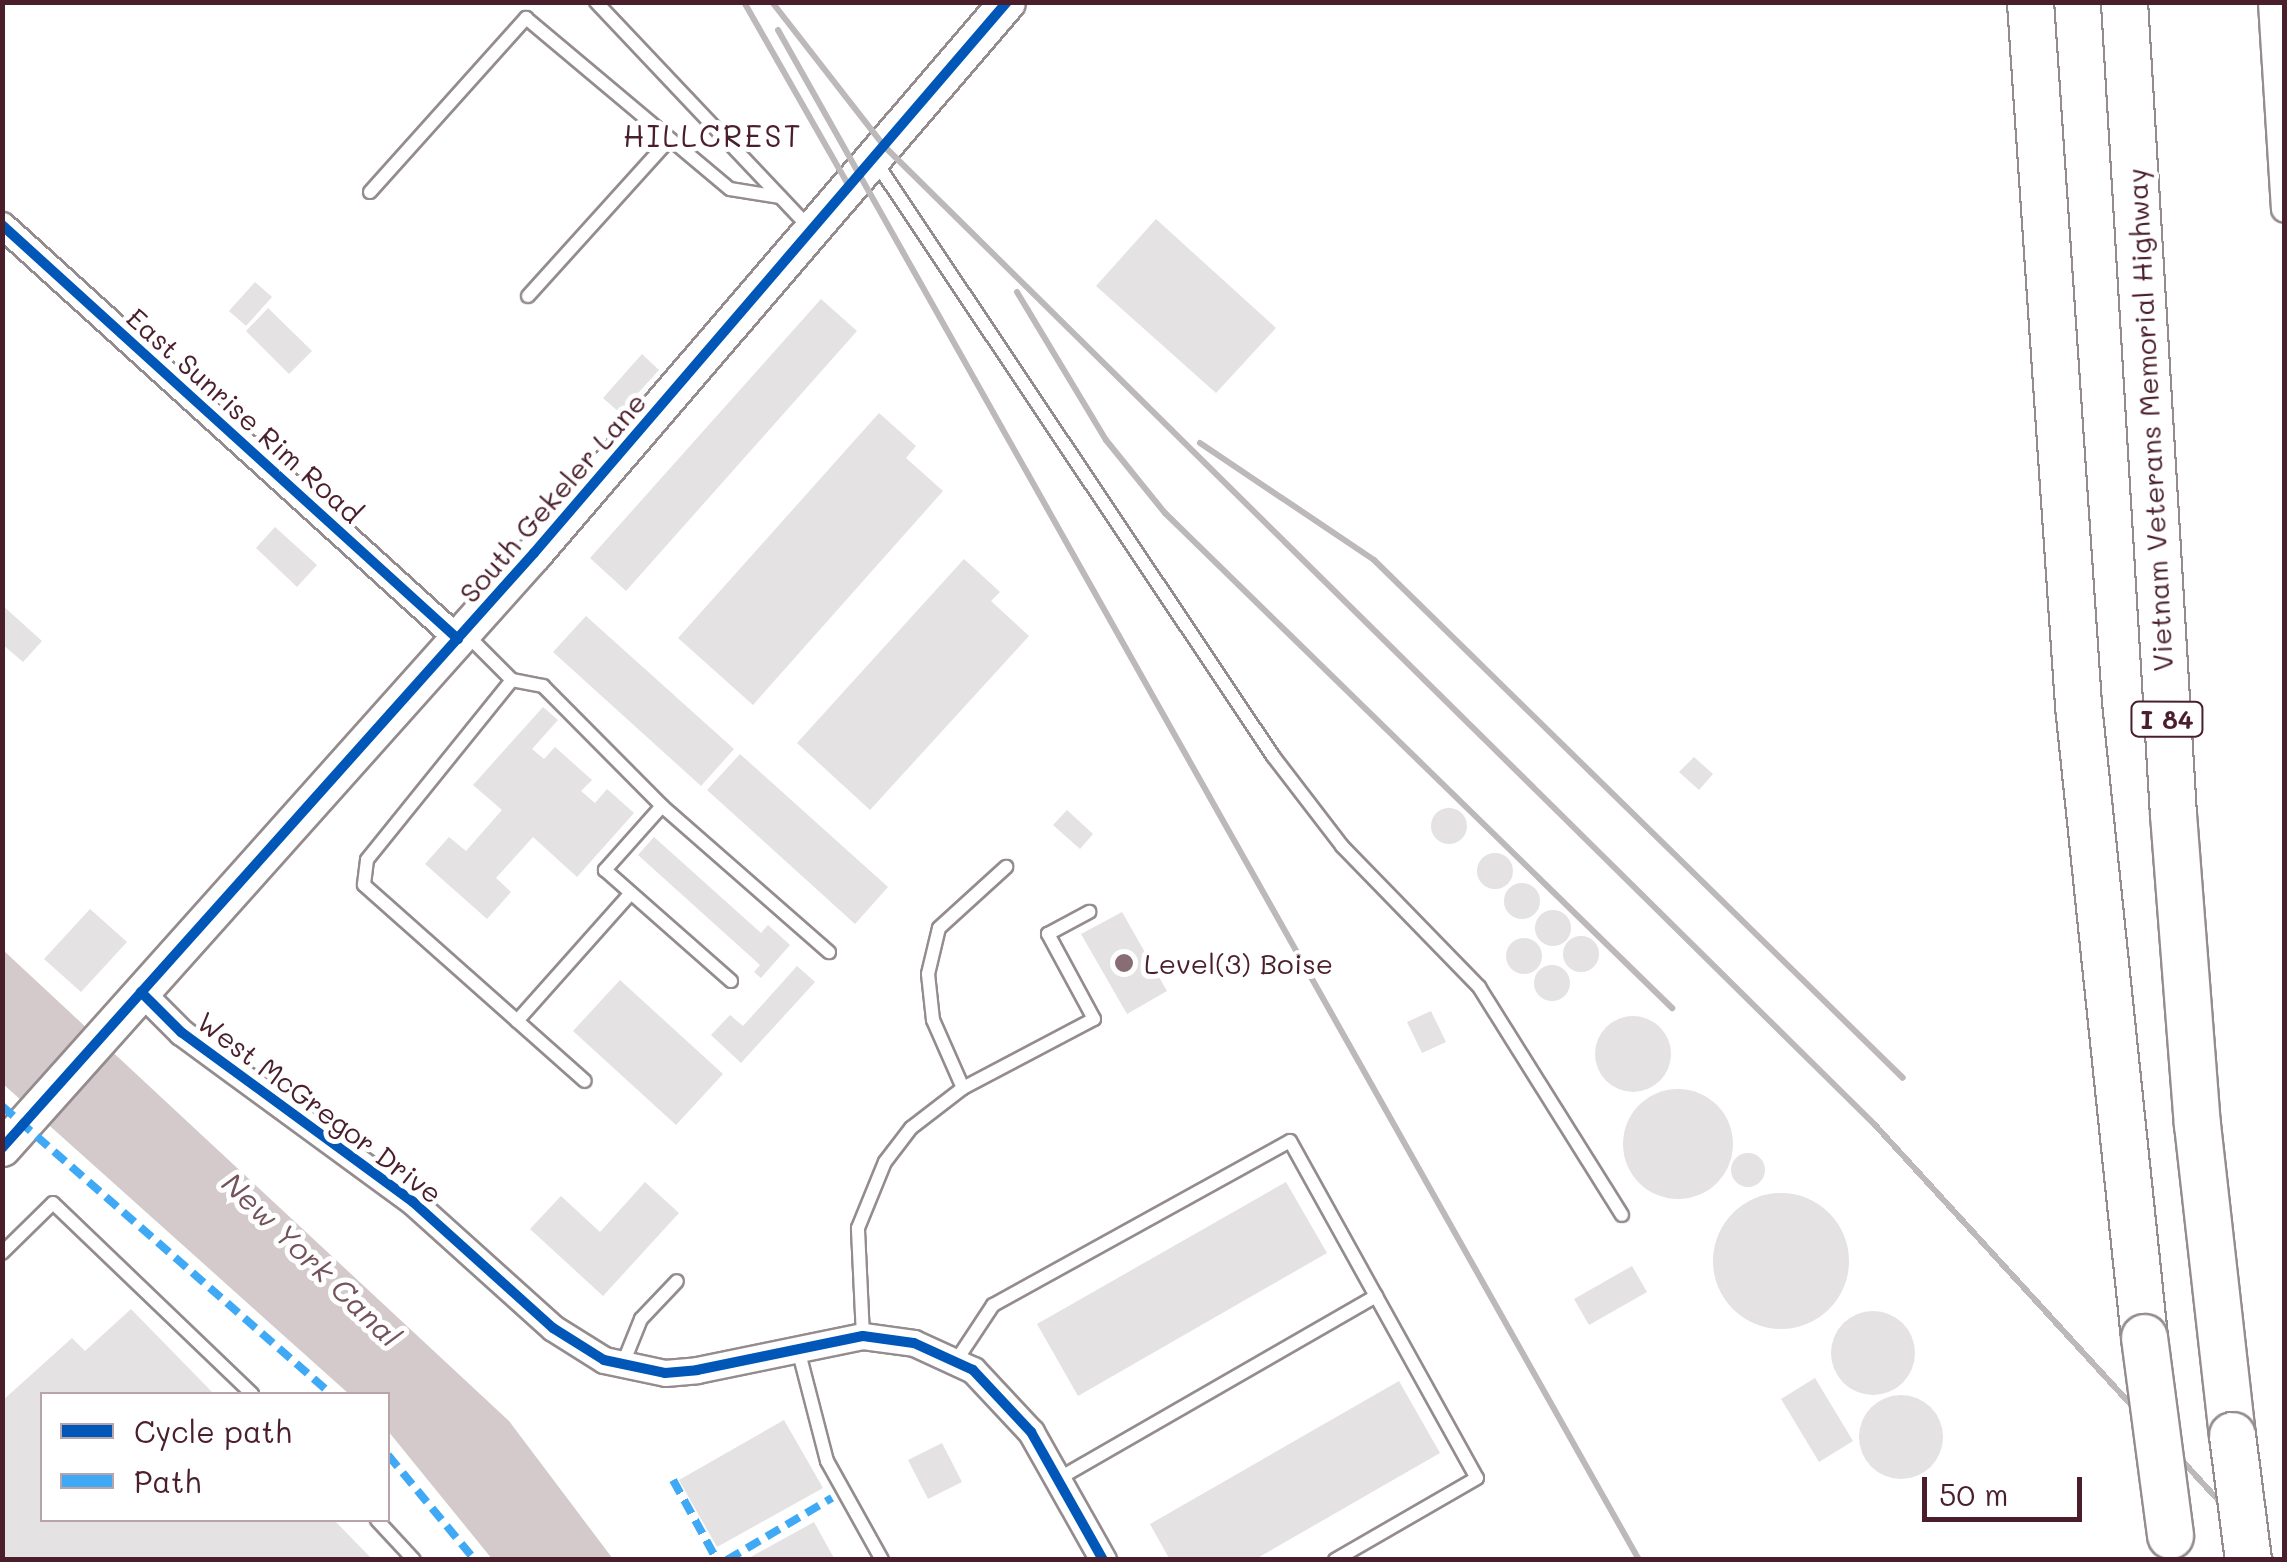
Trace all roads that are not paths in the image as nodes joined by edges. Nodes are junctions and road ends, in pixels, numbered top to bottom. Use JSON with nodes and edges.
{"nodes":[{"id":1,"x":596,"y":2,"type":"edge"},
{"id":2,"x":1007,"y":2,"type":"edge"},
{"id":3,"x":2030,"y":2,"type":"edge"},
{"id":4,"x":2124,"y":2,"type":"edge"},
{"id":5,"x":2270,"y":2,"type":"edge"},
{"id":6,"x":2280,"y":68,"type":"edge"},
{"id":7,"x":669,"y":140,"type":"junction"},
{"id":8,"x":874,"y":159,"type":"junction"},
{"id":9,"x":370,"y":192,"type":"dead end"},
{"id":10,"x":780,"y":197,"type":"junction"},
{"id":11,"x":2284,"y":209,"type":"edge"},
{"id":12,"x":2,"y":224,"type":"edge"},
{"id":13,"x":812,"y":230,"type":"junction"},
{"id":14,"x":528,"y":296,"type":"dead end"},
{"id":15,"x":461,"y":636,"type":"junction"},
{"id":16,"x":512,"y":680,"type":"junction"},
{"id":17,"x":662,"y":806,"type":"junction"},
{"id":18,"x":1006,"y":867,"type":"dead end"},
{"id":19,"x":631,"y":893,"type":"junction"},
{"id":20,"x":1088,"y":912,"type":"dead end"},
{"id":21,"x":830,"y":952,"type":"dead end"},
{"id":22,"x":732,"y":981,"type":"dead end"},
{"id":23,"x":141,"y":992,"type":"junction"},
{"id":24,"x":517,"y":1020,"type":"junction"},
{"id":25,"x":586,"y":1081,"type":"dead end"},
{"id":26,"x":964,"y":1088,"type":"junction"},
{"id":27,"x":14,"y":1135,"type":"edge"},
{"id":28,"x":1622,"y":1216,"type":"dead end"},
{"id":29,"x":2,"y":1253,"type":"edge"},
{"id":30,"x":677,"y":1281,"type":"dead end"},
{"id":31,"x":1376,"y":1296,"type":"junction"},
{"id":32,"x":863,"y":1336,"type":"junction"},
{"id":33,"x":797,"y":1347,"type":"junction"},
{"id":34,"x":956,"y":1360,"type":"junction"},
{"id":35,"x":622,"y":1366,"type":"junction"},
{"id":36,"x":250,"y":1392,"type":"edge"},
{"id":37,"x":1058,"y":1479,"type":"junction"},
{"id":38,"x":378,"y":1522,"type":"edge"},
{"id":39,"x":2172,"y":1547,"type":"edge"},
{"id":40,"x":414,"y":1560,"type":"edge"},
{"id":41,"x":882,"y":1560,"type":"edge"},
{"id":42,"x":1104,"y":1560,"type":"edge"},
{"id":43,"x":1335,"y":1560,"type":"edge"},
{"id":44,"x":2248,"y":1560,"type":"edge"}],
"edges":[{"from":1,"to":10,"type":"lane"},
{"from":2,"to":8,"type":"street","name":"South Gekeler Lane"},
{"from":3,"to":39,"type":"highway","bridge":true},
{"from":4,"to":44,"type":"highway","name":"Vietnam Veterans Memorial Highway","number":"I 84","bridge":true},
{"from":5,"to":6,"type":"street"},
{"from":6,"to":11,"type":"street"},
{"from":7,"to":9,"type":"lane"},
{"from":7,"to":10,"type":"lane"},
{"from":7,"to":14,"type":"lane"},
{"from":8,"to":13,"type":"street","name":"South Gekeler Lane"},
{"from":8,"to":28,"type":"lane"},
{"from":10,"to":13,"type":"lane"},
{"from":12,"to":15,"type":"street","name":"East Sunrise Rim Road"},
{"from":13,"to":15,"type":"street","name":"South Gekeler Lane"},
{"from":15,"to":16,"type":"lane"},
{"from":15,"to":23,"type":"street","name":"South Gekeler Lane"},
{"from":16,"to":17,"type":"lane"},
{"from":16,"to":24,"type":"lane"},
{"from":17,"to":19,"type":"lane"},
{"from":17,"to":21,"type":"lane"},
{"from":18,"to":26,"type":"lane"},
{"from":19,"to":22,"type":"lane"},
{"from":19,"to":24,"type":"lane"},
{"from":20,"to":26,"type":"lane"},
{"from":23,"to":27,"type":"street","name":"South Gekeler Lane"},
{"from":23,"to":35,"type":"street","name":"West McGregor Drive"},
{"from":24,"to":25,"type":"lane"},
{"from":26,"to":32,"type":"lane"},
{"from":29,"to":36,"type":"lane"},
{"from":30,"to":35,"type":"lane"},
{"from":31,"to":34,"type":"lane"},
{"from":31,"to":37,"type":"lane"},
{"from":31,"to":43,"type":"lane"},
{"from":32,"to":33,"type":"street","name":"West McGregor Drive"},
{"from":32,"to":34,"type":"street","name":"West McGregor Drive"},
{"from":33,"to":35,"type":"street","name":"West McGregor Drive"},
{"from":33,"to":41,"type":"lane"},
{"from":34,"to":37,"type":"street","name":"West McGregor Drive"},
{"from":37,"to":42,"type":"street","name":"West McGregor Drive"},
{"from":38,"to":40,"type":"lane"}]}
